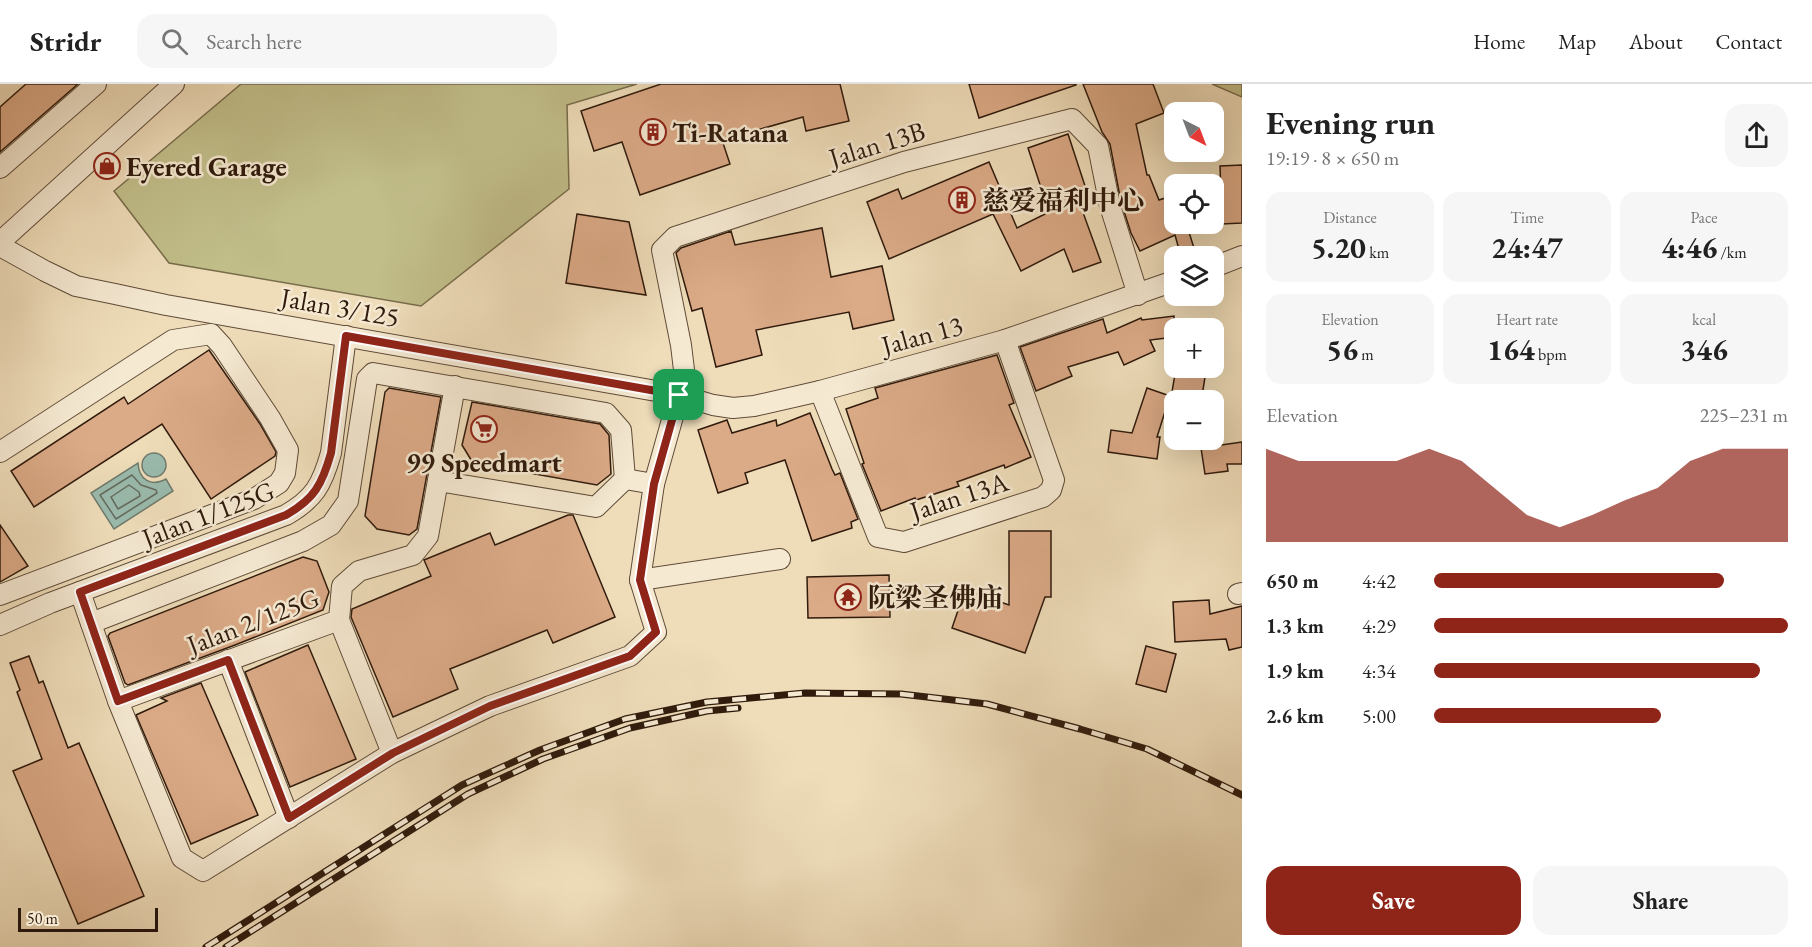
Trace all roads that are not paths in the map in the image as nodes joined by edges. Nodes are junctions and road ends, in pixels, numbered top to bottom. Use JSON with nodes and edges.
{"nodes":[{"id":1,"x":96,"y":84,"type":"edge"},
{"id":2,"x":169,"y":86,"type":"edge"},
{"id":3,"x":0,"y":168,"type":"edge"},
{"id":4,"x":0,"y":244,"type":"edge"},
{"id":5,"x":1242,"y":256,"type":"edge"},
{"id":6,"x":1224,"y":263,"type":"edge"},
{"id":7,"x":1164,"y":285,"type":"edge"},
{"id":8,"x":1138,"y":295,"type":"junction"},
{"id":9,"x":346,"y":336,"type":"junction"},
{"id":10,"x":1005,"y":340,"type":"junction"},
{"id":11,"x":455,"y":386,"type":"junction"},
{"id":12,"x":820,"y":391,"type":"junction"},
{"id":13,"x":679,"y":395,"type":"junction"},
{"id":14,"x":0,"y":452,"type":"edge"},
{"id":15,"x":625,"y":478,"type":"junction"},
{"id":16,"x":438,"y":481,"type":"junction"},
{"id":17,"x":654,"y":484,"type":"junction"},
{"id":18,"x":780,"y":559,"type":"dead end"},
{"id":19,"x":640,"y":580,"type":"junction"},
{"id":20,"x":80,"y":592,"type":"junction"},
{"id":21,"x":0,"y":595,"type":"edge"},
{"id":22,"x":339,"y":620,"type":"junction"},
{"id":23,"x":91,"y":623,"type":"junction"},
{"id":24,"x":0,"y":626,"type":"edge"},
{"id":25,"x":228,"y":660,"type":"junction"},
{"id":26,"x":118,"y":701,"type":"junction"},
{"id":27,"x":393,"y":753,"type":"junction"},
{"id":28,"x":289,"y":818,"type":"junction"}],
"edges":[{"from":1,"to":3,"type":"street"},
{"from":2,"to":4,"type":"street"},
{"from":4,"to":9,"type":"street","name":"Jalan 3/125"},
{"from":5,"to":6,"type":"street"},
{"from":7,"to":8,"type":"street","name":"Jalan 13"},
{"from":8,"to":10,"type":"street","name":"Jalan 13"},
{"from":8,"to":13,"type":"street","name":"Jalan 13B"},
{"from":9,"to":13,"type":"street","name":"Jalan 3/125"},
{"from":9,"to":20,"type":"street","name":"Jalan 1/125G"},
{"from":10,"to":12,"type":"street","name":"Jalan 13"},
{"from":10,"to":12,"type":"street","name":"Jalan 13A"},
{"from":11,"to":15,"type":"street"},
{"from":11,"to":16,"type":"street","name":"Jalan 2/125G"},
{"from":11,"to":23,"type":"street"},
{"from":12,"to":13,"type":"street","name":"Jalan 13"},
{"from":13,"to":17,"type":"street"},
{"from":14,"to":21,"type":"street"},
{"from":15,"to":16,"type":"street"},
{"from":15,"to":17,"type":"street"},
{"from":16,"to":22,"type":"street","name":"Jalan 2/125G"},
{"from":17,"to":19,"type":"street"},
{"from":18,"to":19,"type":"street"},
{"from":19,"to":27,"type":"street"},
{"from":20,"to":23,"type":"street"},
{"from":20,"to":24,"type":"street","name":"Jalan 1/125G"},
{"from":22,"to":25,"type":"street","name":"Jalan 2/125G"},
{"from":22,"to":27,"type":"street"},
{"from":23,"to":26,"type":"street"},
{"from":25,"to":26,"type":"street","name":"Jalan 2/125G"},
{"from":25,"to":28,"type":"street"},
{"from":26,"to":28,"type":"street"},
{"from":27,"to":28,"type":"street"}]}
